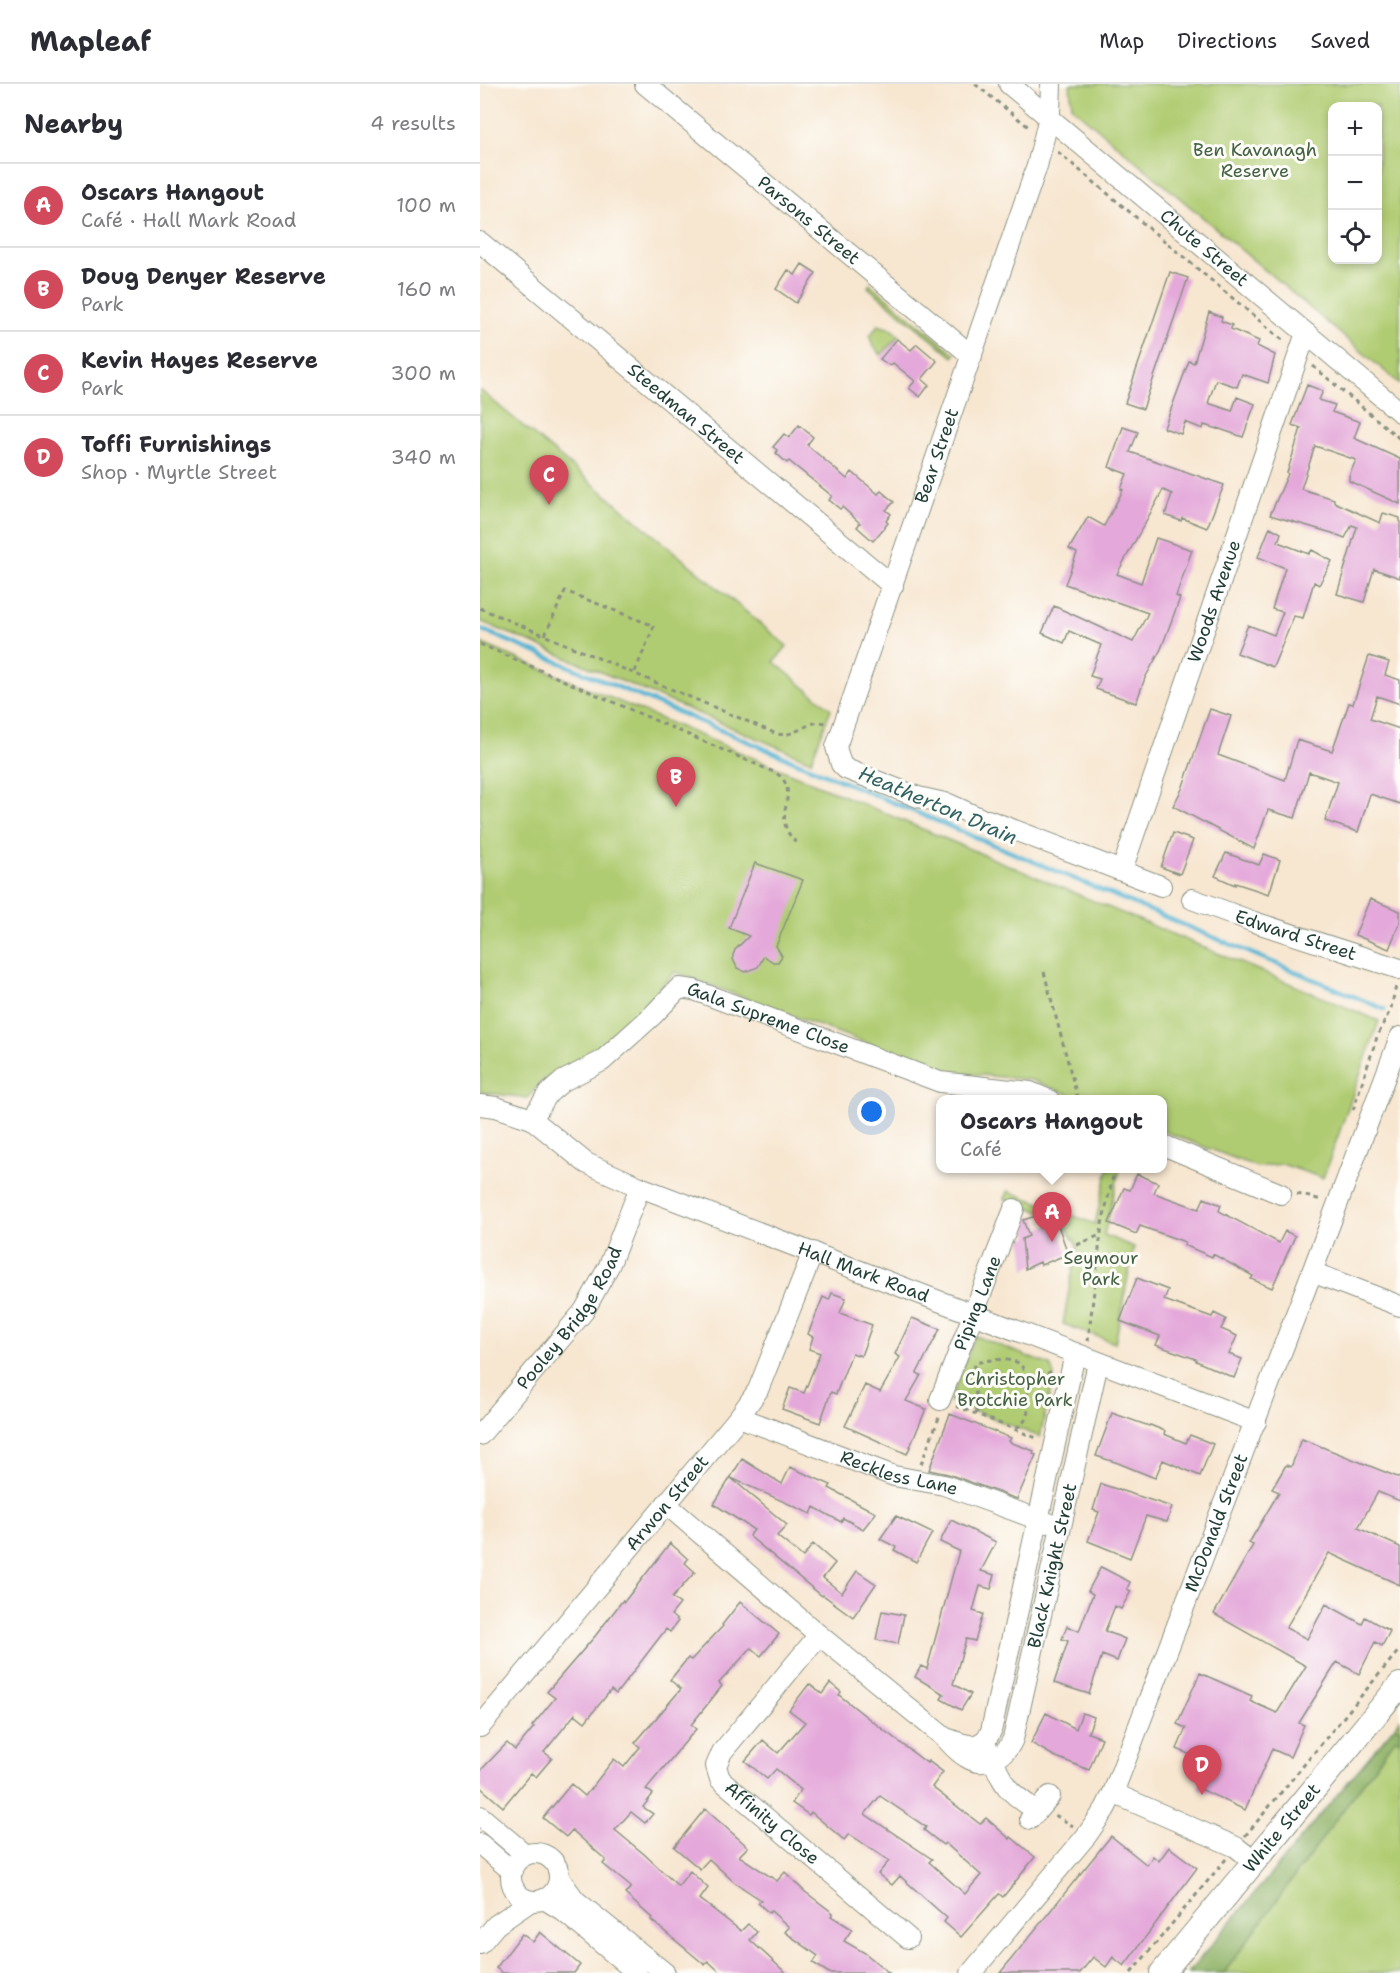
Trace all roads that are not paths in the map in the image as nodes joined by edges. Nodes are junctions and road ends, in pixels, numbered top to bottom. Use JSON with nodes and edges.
{"nodes":[{"id":1,"x":645,"y":84,"type":"edge"},
{"id":2,"x":1013,"y":84,"type":"edge"},
{"id":3,"x":1051,"y":84,"type":"edge"},
{"id":4,"x":1059,"y":84,"type":"edge"},
{"id":5,"x":1055,"y":123,"type":"junction"},
{"id":6,"x":480,"y":242,"type":"edge"},
{"id":7,"x":1306,"y":333,"type":"junction"},
{"id":8,"x":972,"y":356,"type":"junction"},
{"id":9,"x":1400,"y":412,"type":"edge"},
{"id":10,"x":893,"y":586,"type":"junction"},
{"id":11,"x":1122,"y":870,"type":"junction"},
{"id":12,"x":1161,"y":886,"type":"dead end"},
{"id":13,"x":1192,"y":899,"type":"dead end"},
{"id":14,"x":1400,"y":969,"type":"edge"},
{"id":15,"x":1400,"y":1037,"type":"edge"},
{"id":16,"x":1037,"y":1095,"type":"edge"},
{"id":17,"x":480,"y":1106,"type":"edge"},
{"id":18,"x":532,"y":1119,"type":"junction"},
{"id":19,"x":1167,"y":1147,"type":"edge"},
{"id":20,"x":640,"y":1187,"type":"junction"},
{"id":21,"x":1281,"y":1194,"type":"road end"},
{"id":22,"x":1014,"y":1209,"type":"dead end"},
{"id":23,"x":813,"y":1252,"type":"junction"},
{"id":24,"x":1312,"y":1272,"type":"junction"},
{"id":25,"x":1400,"y":1306,"type":"edge"},
{"id":26,"x":973,"y":1314,"type":"junction"},
{"id":27,"x":1086,"y":1358,"type":"junction"},
{"id":28,"x":943,"y":1401,"type":"road end"},
{"id":29,"x":739,"y":1417,"type":"junction"},
{"id":30,"x":1256,"y":1422,"type":"junction"},
{"id":31,"x":480,"y":1435,"type":"edge"},
{"id":32,"x":666,"y":1504,"type":"junction"},
{"id":33,"x":1037,"y":1520,"type":"junction"},
{"id":34,"x":1060,"y":1526,"type":"junction"},
{"id":35,"x":819,"y":1635,"type":"junction"},
{"id":36,"x":1400,"y":1685,"type":"edge"},
{"id":37,"x":480,"y":1727,"type":"edge"},
{"id":38,"x":944,"y":1737,"type":"junction"},
{"id":39,"x":984,"y":1742,"type":"junction"},
{"id":40,"x":993,"y":1760,"type":"junction"},
{"id":41,"x":1113,"y":1793,"type":"junction"},
{"id":42,"x":1040,"y":1808,"type":"road end"},
{"id":43,"x":480,"y":1816,"type":"edge"},
{"id":44,"x":480,"y":1844,"type":"edge"},
{"id":45,"x":526,"y":1855,"type":"junction"},
{"id":46,"x":1255,"y":1862,"type":"junction"},
{"id":47,"x":512,"y":1878,"type":"junction"},
{"id":48,"x":559,"y":1878,"type":"junction"},
{"id":49,"x":538,"y":1900,"type":"junction"},
{"id":50,"x":496,"y":1925,"type":"junction"},
{"id":51,"x":909,"y":1938,"type":"dead end"},
{"id":52,"x":480,"y":1944,"type":"edge"},
{"id":53,"x":637,"y":1973,"type":"edge"},
{"id":54,"x":665,"y":1973,"type":"edge"},
{"id":55,"x":970,"y":1973,"type":"edge"},
{"id":56,"x":1162,"y":1973,"type":"edge"}],
"edges":[{"from":1,"to":8,"type":"street","name":"Parsons Street"},
{"from":2,"to":5,"type":"street","name":"Chute Street"},
{"from":3,"to":5,"type":"street","name":"Bear Street"},
{"from":4,"to":5,"type":"street","name":"Bear Street"},
{"from":5,"to":7,"type":"street","name":"Chute Street"},
{"from":5,"to":8,"type":"street","name":"Bear Street"},
{"from":6,"to":10,"type":"street","name":"Steedman Street"},
{"from":7,"to":9,"type":"street","name":"Chute Street"},
{"from":7,"to":11,"type":"street","name":"Woods Avenue"},
{"from":8,"to":10,"type":"street","name":"Bear Street"},
{"from":10,"to":11,"type":"street","name":"Bear Street"},
{"from":11,"to":12,"type":"street"},
{"from":13,"to":14,"type":"street","name":"Edward Street"},
{"from":15,"to":24,"type":"street","name":"McDonald Street"},
{"from":16,"to":18,"type":"street","name":"Gala Supreme Close"},
{"from":17,"to":18,"type":"street","name":"Hall Mark Road"},
{"from":18,"to":20,"type":"street","name":"Hall Mark Road"},
{"from":19,"to":21,"type":"street"},
{"from":20,"to":23,"type":"street","name":"Hall Mark Road"},
{"from":20,"to":31,"type":"street","name":"Pooley Bridge Road"},
{"from":22,"to":26,"type":"street","name":"Piping Lane"},
{"from":23,"to":26,"type":"street","name":"Hall Mark Road"},
{"from":23,"to":29,"type":"street","name":"Arwon Street"},
{"from":24,"to":25,"type":"street"},
{"from":24,"to":30,"type":"street","name":"McDonald Street"},
{"from":26,"to":27,"type":"street","name":"Hall Mark Road"},
{"from":26,"to":28,"type":"street","name":"Piping Lane"},
{"from":27,"to":30,"type":"street","name":"Hall Mark Road"},
{"from":27,"to":33,"type":"street","name":"Black Knight Street"},
{"from":27,"to":34,"type":"street","name":"Black Knight Street"},
{"from":29,"to":32,"type":"street","name":"Arwon Street"},
{"from":29,"to":33,"type":"street","name":"Reckless Lane"},
{"from":30,"to":41,"type":"street","name":"McDonald Street"},
{"from":32,"to":35,"type":"street"},
{"from":32,"to":37,"type":"street","name":"Arwon Street"},
{"from":33,"to":34,"type":"street","name":"Reckless Lane"},
{"from":33,"to":39,"type":"street","name":"Black Knight Street"},
{"from":34,"to":40,"type":"street","name":"Black Knight Street"},
{"from":35,"to":38,"type":"street"},
{"from":35,"to":51,"type":"street","name":"Affinity Close"},
{"from":36,"to":46,"type":"main road","name":"White Street"},
{"from":38,"to":39,"type":"street"},
{"from":38,"to":40,"type":"street"},
{"from":39,"to":40,"type":"street"},
{"from":40,"to":42,"type":"street"},
{"from":41,"to":46,"type":"street"},
{"from":41,"to":55,"type":"street","name":"McDonald Street"},
{"from":43,"to":45,"type":"street"},
{"from":44,"to":47,"type":"street"},
{"from":45,"to":47,"type":"street"},
{"from":45,"to":48,"type":"street"},
{"from":46,"to":56,"type":"main road","name":"White Street"},
{"from":47,"to":49,"type":"street"},
{"from":47,"to":50,"type":"street"},
{"from":48,"to":49,"type":"street"},
{"from":48,"to":54,"type":"street"},
{"from":49,"to":50,"type":"street"},
{"from":49,"to":53,"type":"street"},
{"from":50,"to":52,"type":"street"}]}
